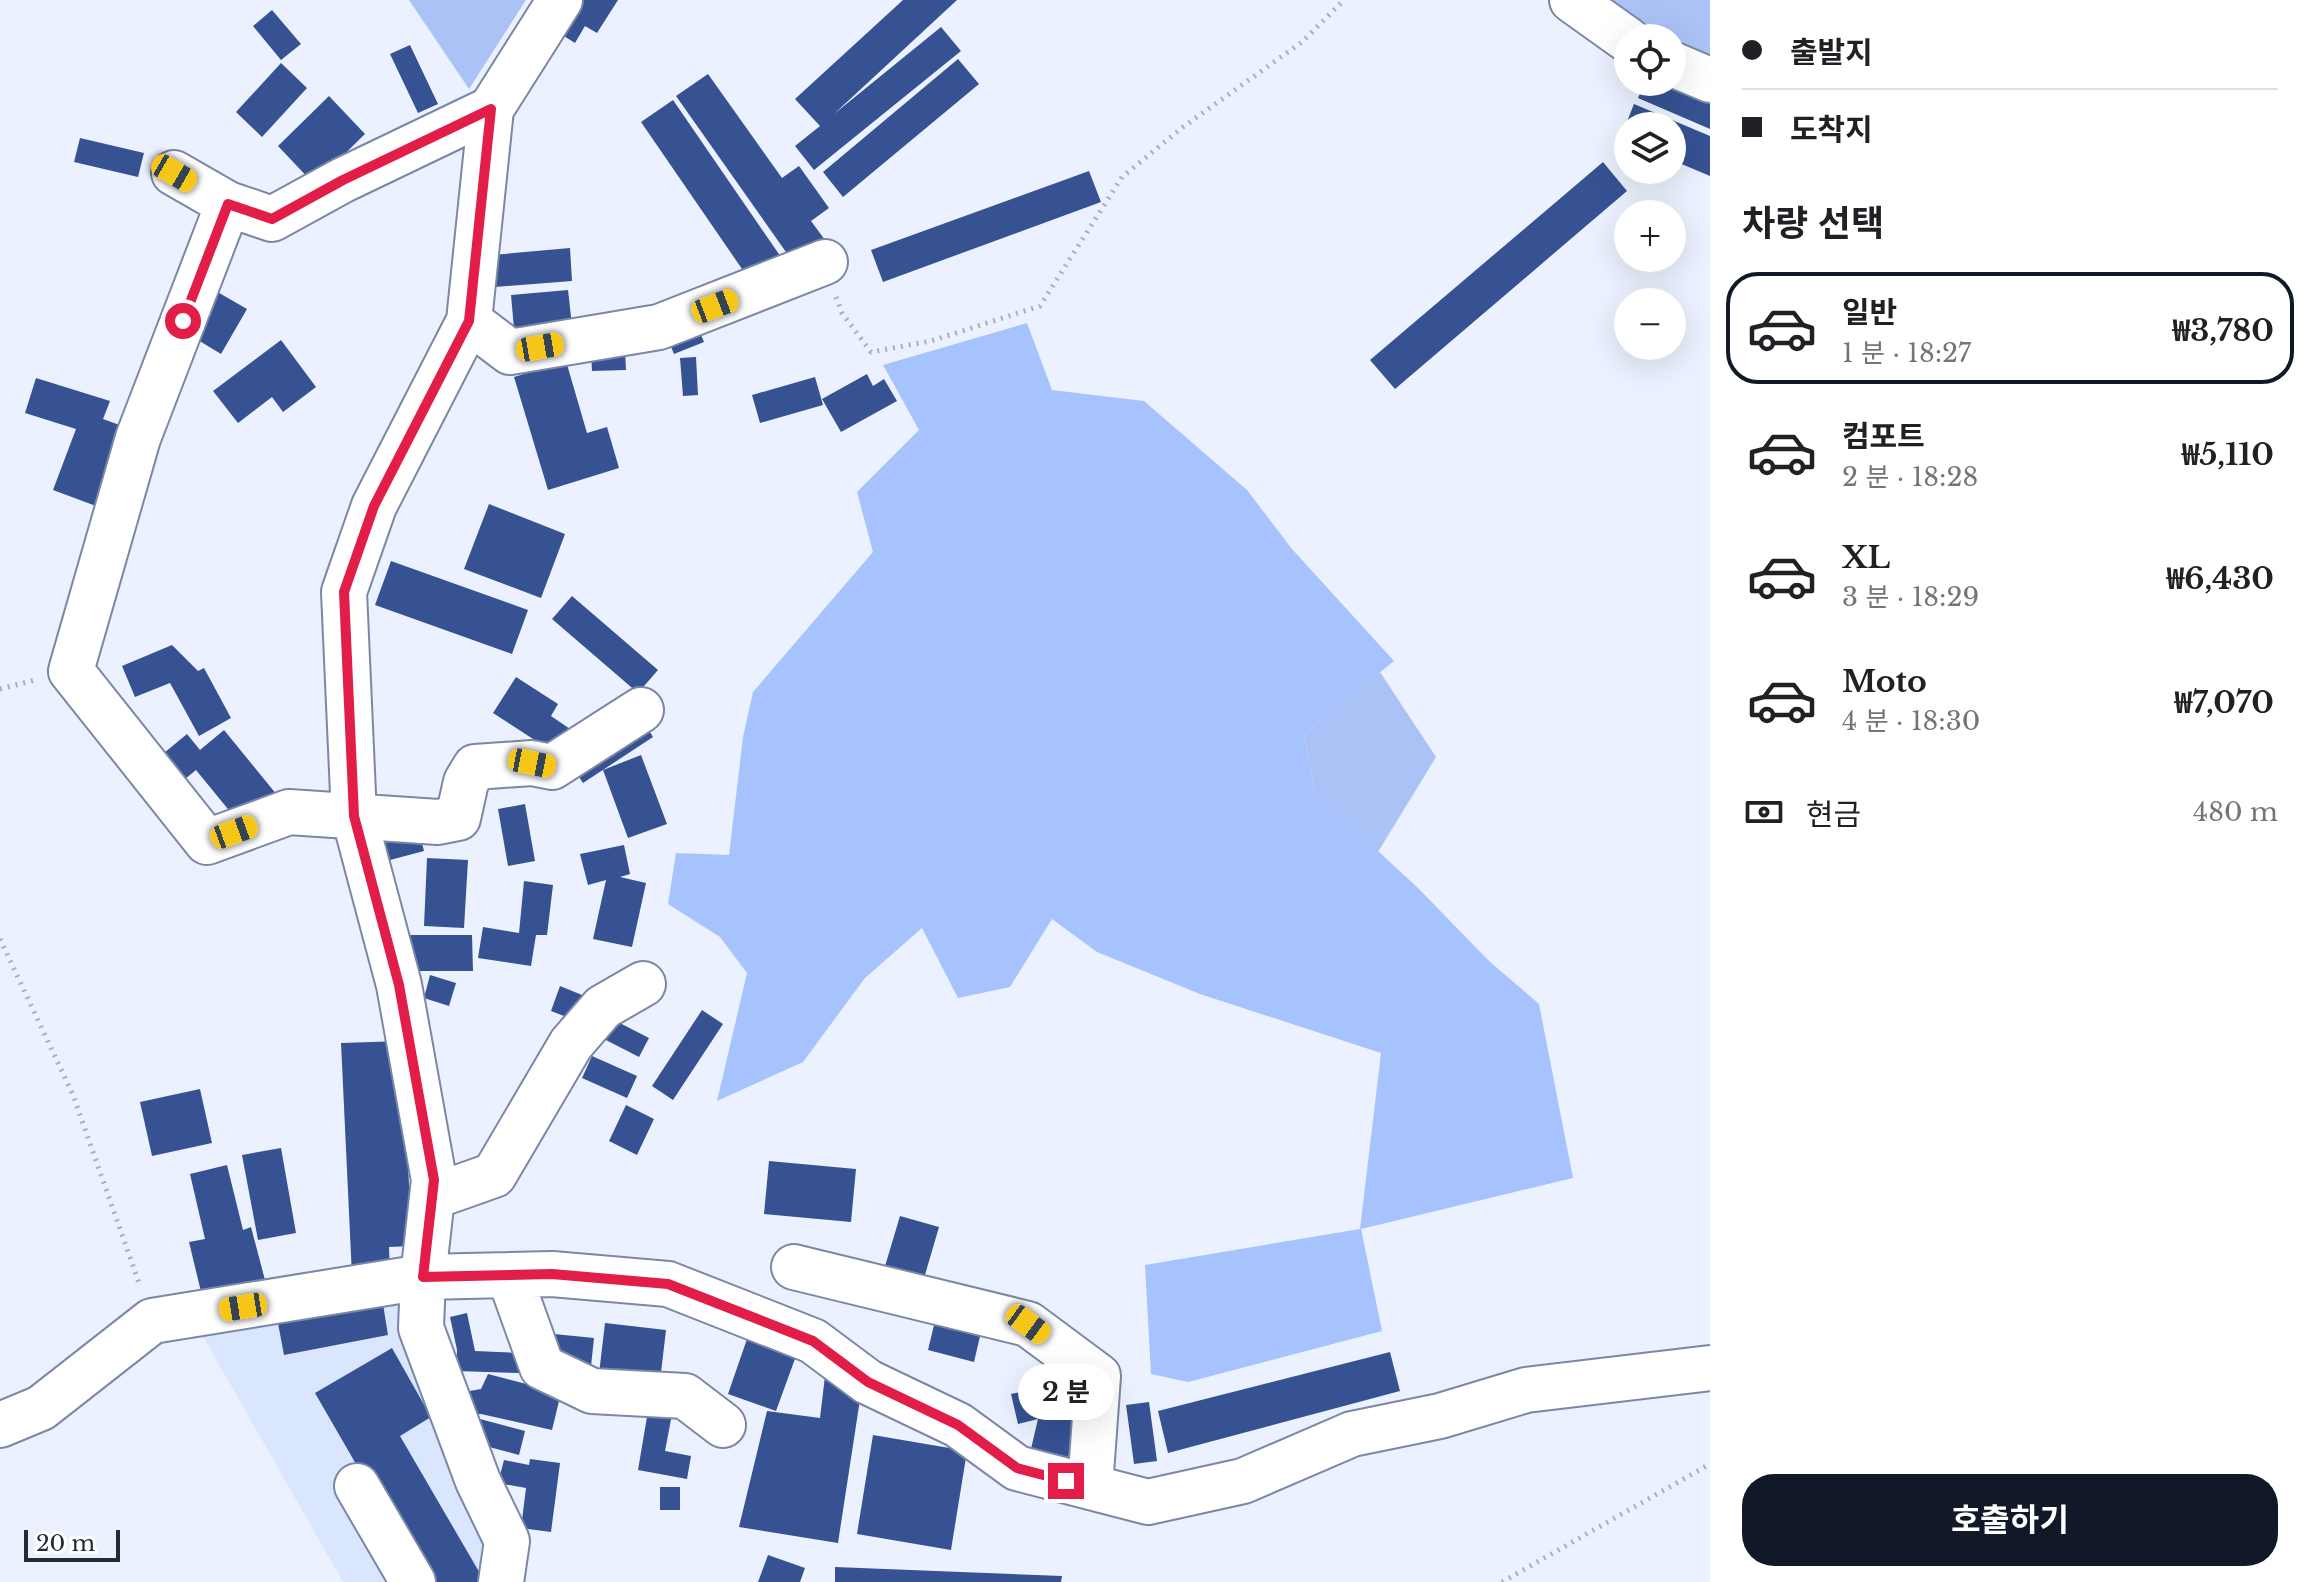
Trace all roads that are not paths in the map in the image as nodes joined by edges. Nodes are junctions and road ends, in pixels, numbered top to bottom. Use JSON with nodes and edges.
{"nodes":[{"id":1,"x":560,"y":0,"type":"edge"},
{"id":2,"x":1572,"y":0,"type":"edge"},
{"id":3,"x":1614,"y":30,"type":"edge"},
{"id":4,"x":1686,"y":70,"type":"edge"},
{"id":5,"x":1710,"y":80,"type":"edge"},
{"id":6,"x":491,"y":109,"type":"junction"},
{"id":7,"x":174,"y":173,"type":"dead end"},
{"id":8,"x":228,"y":204,"type":"junction"},
{"id":9,"x":825,"y":262,"type":"road end"},
{"id":10,"x":469,"y":321,"type":"junction"},
{"id":11,"x":641,"y":710,"type":"dead end"},
{"id":12,"x":354,"y":816,"type":"junction"},
{"id":13,"x":643,"y":984,"type":"dead end"},
{"id":14,"x":432,"y":1197,"type":"junction"},
{"id":15,"x":794,"y":1267,"type":"dead end"},
{"id":16,"x":509,"y":1275,"type":"junction"},
{"id":17,"x":423,"y":1277,"type":"junction"},
{"id":18,"x":1710,"y":1368,"type":"edge"},
{"id":19,"x":0,"y":1425,"type":"edge"},
{"id":20,"x":723,"y":1425,"type":"dead end"},
{"id":21,"x":357,"y":1486,"type":"dead end"},
{"id":22,"x":1090,"y":1487,"type":"junction"},
{"id":23,"x":413,"y":1582,"type":"edge"},
{"id":24,"x":501,"y":1582,"type":"edge"}],
"edges":[{"from":1,"to":6,"type":"street"},
{"from":2,"to":3,"type":"street"},
{"from":4,"to":5,"type":"street"},
{"from":6,"to":8,"type":"street"},
{"from":6,"to":10,"type":"street"},
{"from":7,"to":8,"type":"street"},
{"from":8,"to":12,"type":"street"},
{"from":9,"to":10,"type":"street"},
{"from":10,"to":12,"type":"street"},
{"from":11,"to":12,"type":"street"},
{"from":12,"to":14,"type":"street"},
{"from":13,"to":14,"type":"street"},
{"from":14,"to":17,"type":"street"},
{"from":15,"to":22,"type":"street"},
{"from":16,"to":17,"type":"street"},
{"from":16,"to":20,"type":"street"},
{"from":16,"to":22,"type":"street"},
{"from":17,"to":19,"type":"street"},
{"from":17,"to":24,"type":"street"},
{"from":18,"to":22,"type":"street"},
{"from":21,"to":23,"type":"street"}]}
